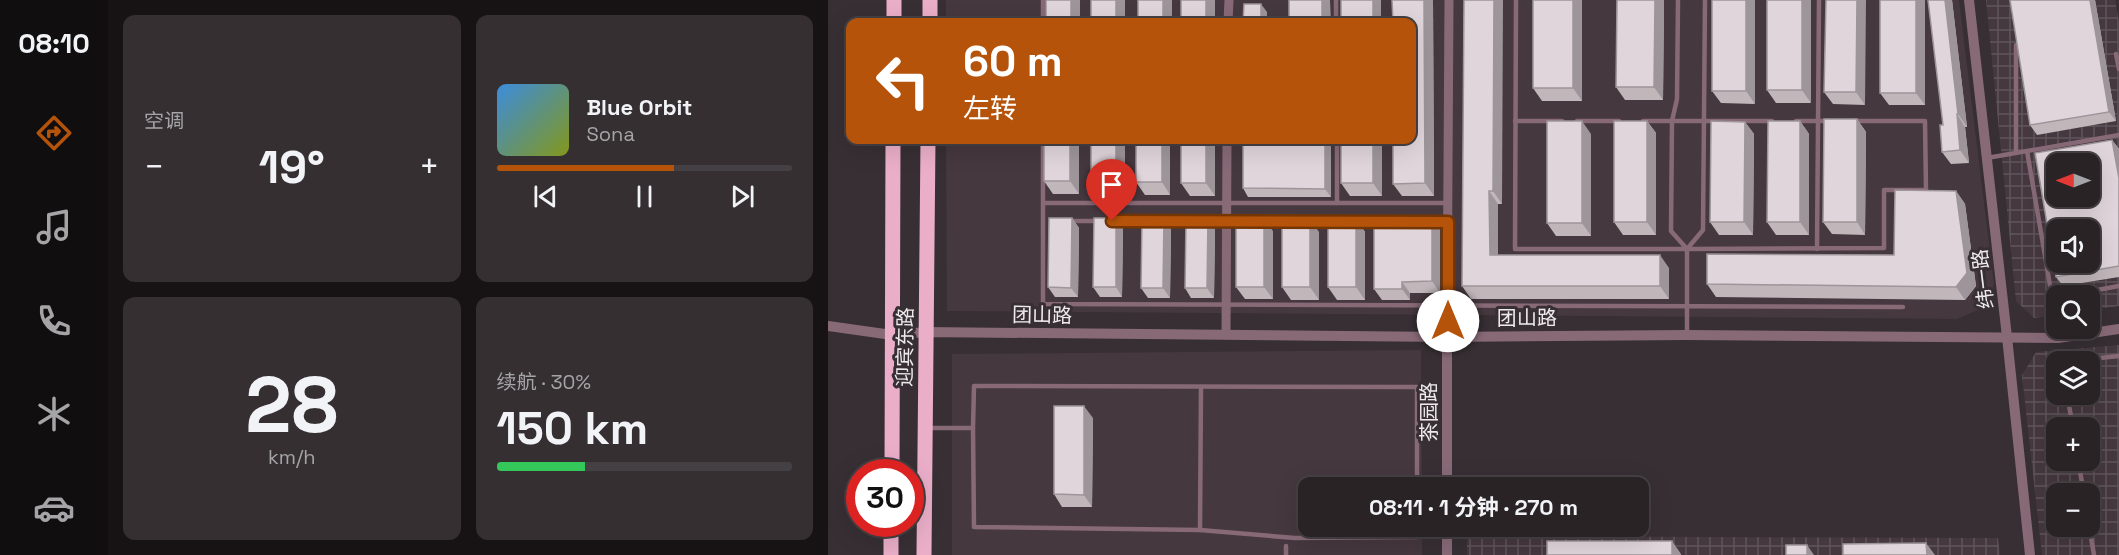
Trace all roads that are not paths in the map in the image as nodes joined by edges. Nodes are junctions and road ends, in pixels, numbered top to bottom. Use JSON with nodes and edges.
{"nodes":[{"id":1,"x":894,"y":0,"type":"edge"},
{"id":2,"x":930,"y":0,"type":"edge"},
{"id":3,"x":1043,"y":0,"type":"edge"},
{"id":4,"x":1229,"y":0,"type":"edge"},
{"id":5,"x":1336,"y":0,"type":"edge"},
{"id":6,"x":1449,"y":0,"type":"edge"},
{"id":7,"x":1515,"y":0,"type":"edge"},
{"id":8,"x":1678,"y":0,"type":"edge"},
{"id":9,"x":1706,"y":0,"type":"edge"},
{"id":10,"x":1819,"y":0,"type":"edge"},
{"id":11,"x":1968,"y":0,"type":"edge"},
{"id":12,"x":894,"y":18,"type":"edge"},
{"id":13,"x":930,"y":18,"type":"edge"},
{"id":14,"x":1043,"y":18,"type":"edge"},
{"id":15,"x":1228,"y":18,"type":"edge"},
{"id":16,"x":1336,"y":18,"type":"edge"},
{"id":17,"x":2016,"y":45,"type":"edge"},
{"id":18,"x":2116,"y":54,"type":"dead end"},
{"id":19,"x":2119,"y":69,"type":"edge"},
{"id":20,"x":1515,"y":121,"type":"junction"},
{"id":21,"x":1627,"y":121,"type":"edge"},
{"id":22,"x":1639,"y":121,"type":"edge"},
{"id":23,"x":1672,"y":121,"type":"junction"},
{"id":24,"x":1704,"y":121,"type":"junction"},
{"id":25,"x":1818,"y":121,"type":"junction"},
{"id":26,"x":1830,"y":121,"type":"edge"},
{"id":27,"x":1842,"y":121,"type":"edge"},
{"id":28,"x":2119,"y":135,"type":"edge"},
{"id":29,"x":893,"y":144,"type":"edge"},
{"id":30,"x":928,"y":144,"type":"edge"},
{"id":31,"x":1043,"y":144,"type":"edge"},
{"id":32,"x":1227,"y":144,"type":"edge"},
{"id":33,"x":1337,"y":144,"type":"edge"},
{"id":34,"x":2027,"y":151,"type":"junction"},
{"id":35,"x":2016,"y":153,"type":"junction"},
{"id":36,"x":1987,"y":158,"type":"junction"},
{"id":37,"x":1043,"y":203,"type":"junction"},
{"id":38,"x":1227,"y":203,"type":"junction"},
{"id":39,"x":1337,"y":203,"type":"junction"},
{"id":40,"x":1448,"y":203,"type":"junction"},
{"id":41,"x":1043,"y":221,"type":"junction"},
{"id":42,"x":1054,"y":221,"type":"edge"},
{"id":43,"x":1066,"y":221,"type":"edge"},
{"id":44,"x":1146,"y":221,"type":"edge"},
{"id":45,"x":1158,"y":221,"type":"edge"},
{"id":46,"x":1227,"y":221,"type":"junction"},
{"id":47,"x":1390,"y":221,"type":"edge"},
{"id":48,"x":1425,"y":222,"type":"edge"},
{"id":49,"x":1448,"y":222,"type":"junction"},
{"id":50,"x":1687,"y":249,"type":"junction"},
{"id":51,"x":1817,"y":249,"type":"junction"},
{"id":52,"x":2050,"y":285,"type":"edge"},
{"id":53,"x":2119,"y":286,"type":"edge"},
{"id":54,"x":2100,"y":289,"type":"edge"},
{"id":55,"x":1226,"y":305,"type":"junction"},
{"id":56,"x":1448,"y":305,"type":"junction"},
{"id":57,"x":1687,"y":306,"type":"junction"},
{"id":58,"x":1903,"y":307,"type":"dead end"},
{"id":59,"x":828,"y":326,"type":"edge"},
{"id":60,"x":2119,"y":329,"type":"edge"},
{"id":61,"x":926,"y":332,"type":"junction"},
{"id":62,"x":892,"y":335,"type":"junction"},
{"id":63,"x":1226,"y":335,"type":"junction"},
{"id":64,"x":1687,"y":335,"type":"junction"},
{"id":65,"x":1447,"y":337,"type":"junction"},
{"id":66,"x":2007,"y":337,"type":"junction"},
{"id":67,"x":2119,"y":356,"type":"edge"},
{"id":68,"x":2100,"y":358,"type":"edge"},
{"id":69,"x":1201,"y":387,"type":"junction"},
{"id":70,"x":925,"y":428,"type":"junction"},
{"id":71,"x":973,"y":428,"type":"junction"},
{"id":72,"x":892,"y":459,"type":"edge"},
{"id":73,"x":1417,"y":477,"type":"edge"},
{"id":74,"x":1447,"y":477,"type":"edge"},
{"id":75,"x":1200,"y":530,"type":"junction"},
{"id":76,"x":891,"y":537,"type":"edge"},
{"id":77,"x":1417,"y":537,"type":"edge"},
{"id":78,"x":1447,"y":537,"type":"edge"},
{"id":79,"x":2091,"y":537,"type":"edge"},
{"id":80,"x":1286,"y":546,"type":"dead end"},
{"id":81,"x":891,"y":555,"type":"edge"},
{"id":82,"x":924,"y":555,"type":"edge"},
{"id":83,"x":1286,"y":555,"type":"edge"},
{"id":84,"x":1447,"y":555,"type":"edge"},
{"id":85,"x":2030,"y":555,"type":"edge"},
{"id":86,"x":2094,"y":555,"type":"edge"}],
"edges":[{"from":1,"to":12,"type":"highway"},
{"from":2,"to":13,"type":"highway"},
{"from":3,"to":14,"type":"lane"},
{"from":4,"to":15,"type":"street"},
{"from":5,"to":16,"type":"lane"},
{"from":6,"to":40,"type":"street"},
{"from":7,"to":20,"type":"lane"},
{"from":8,"to":23,"type":"lane"},
{"from":9,"to":24,"type":"lane"},
{"from":10,"to":25,"type":"lane"},
{"from":11,"to":36,"type":"street","name":"纬一路"},
{"from":17,"to":35,"type":"lane"},
{"from":18,"to":19,"type":"lane"},
{"from":20,"to":21,"type":"lane"},
{"from":20,"to":50,"type":"lane"},
{"from":22,"to":23,"type":"lane"},
{"from":23,"to":24,"type":"lane"},
{"from":23,"to":50,"type":"lane"},
{"from":24,"to":25,"type":"lane"},
{"from":24,"to":50,"type":"lane"},
{"from":25,"to":26,"type":"lane"},
{"from":25,"to":51,"type":"lane"},
{"from":27,"to":51,"type":"lane"},
{"from":28,"to":34,"type":"lane"},
{"from":29,"to":62,"type":"highway","name":"迎宾东路"},
{"from":30,"to":61,"type":"highway","name":"迎宾东路"},
{"from":31,"to":37,"type":"lane"},
{"from":32,"to":38,"type":"street"},
{"from":33,"to":39,"type":"lane"},
{"from":34,"to":35,"type":"lane"},
{"from":34,"to":52,"type":"lane"},
{"from":35,"to":36,"type":"lane"},
{"from":36,"to":66,"type":"street","name":"纬一路"},
{"from":37,"to":38,"type":"lane"},
{"from":37,"to":41,"type":"lane"},
{"from":38,"to":39,"type":"lane"},
{"from":38,"to":46,"type":"street"},
{"from":39,"to":40,"type":"lane"},
{"from":40,"to":49,"type":"street"},
{"from":41,"to":42,"type":"lane"},
{"from":41,"to":55,"type":"lane"},
{"from":43,"to":44,"type":"lane"},
{"from":45,"to":46,"type":"lane"},
{"from":46,"to":47,"type":"lane"},
{"from":46,"to":55,"type":"street"},
{"from":48,"to":49,"type":"lane"},
{"from":49,"to":56,"type":"street"},
{"from":50,"to":51,"type":"lane"},
{"from":50,"to":57,"type":"lane"},
{"from":53,"to":54,"type":"lane"},
{"from":55,"to":56,"type":"lane"},
{"from":55,"to":63,"type":"street"},
{"from":56,"to":57,"type":"lane"},
{"from":56,"to":65,"type":"street"},
{"from":57,"to":58,"type":"lane"},
{"from":57,"to":64,"type":"lane"},
{"from":59,"to":62,"type":"street","name":"团山路"},
{"from":60,"to":66,"type":"street","name":"团山路"},
{"from":61,"to":62,"type":"street","name":"团山路"},
{"from":61,"to":63,"type":"street","name":"团山路"},
{"from":61,"to":70,"type":"highway","name":"迎宾东路"},
{"from":62,"to":72,"type":"highway","name":"迎宾东路"},
{"from":63,"to":65,"type":"street","name":"团山路"},
{"from":64,"to":65,"type":"street","name":"团山路"},
{"from":64,"to":66,"type":"street","name":"团山路"},
{"from":65,"to":74,"type":"street","name":"茶园路"},
{"from":66,"to":85,"type":"street","name":"纬一路"},
{"from":67,"to":68,"type":"lane"},
{"from":69,"to":71,"type":"lane"},
{"from":69,"to":73,"type":"lane"},
{"from":69,"to":75,"type":"lane"},
{"from":70,"to":71,"type":"lane"},
{"from":70,"to":82,"type":"highway","name":"迎宾东路"},
{"from":71,"to":75,"type":"lane"},
{"from":75,"to":77,"type":"lane"},
{"from":76,"to":81,"type":"highway"},
{"from":78,"to":84,"type":"street"},
{"from":79,"to":86,"type":"lane"},
{"from":80,"to":83,"type":"lane"}]}
